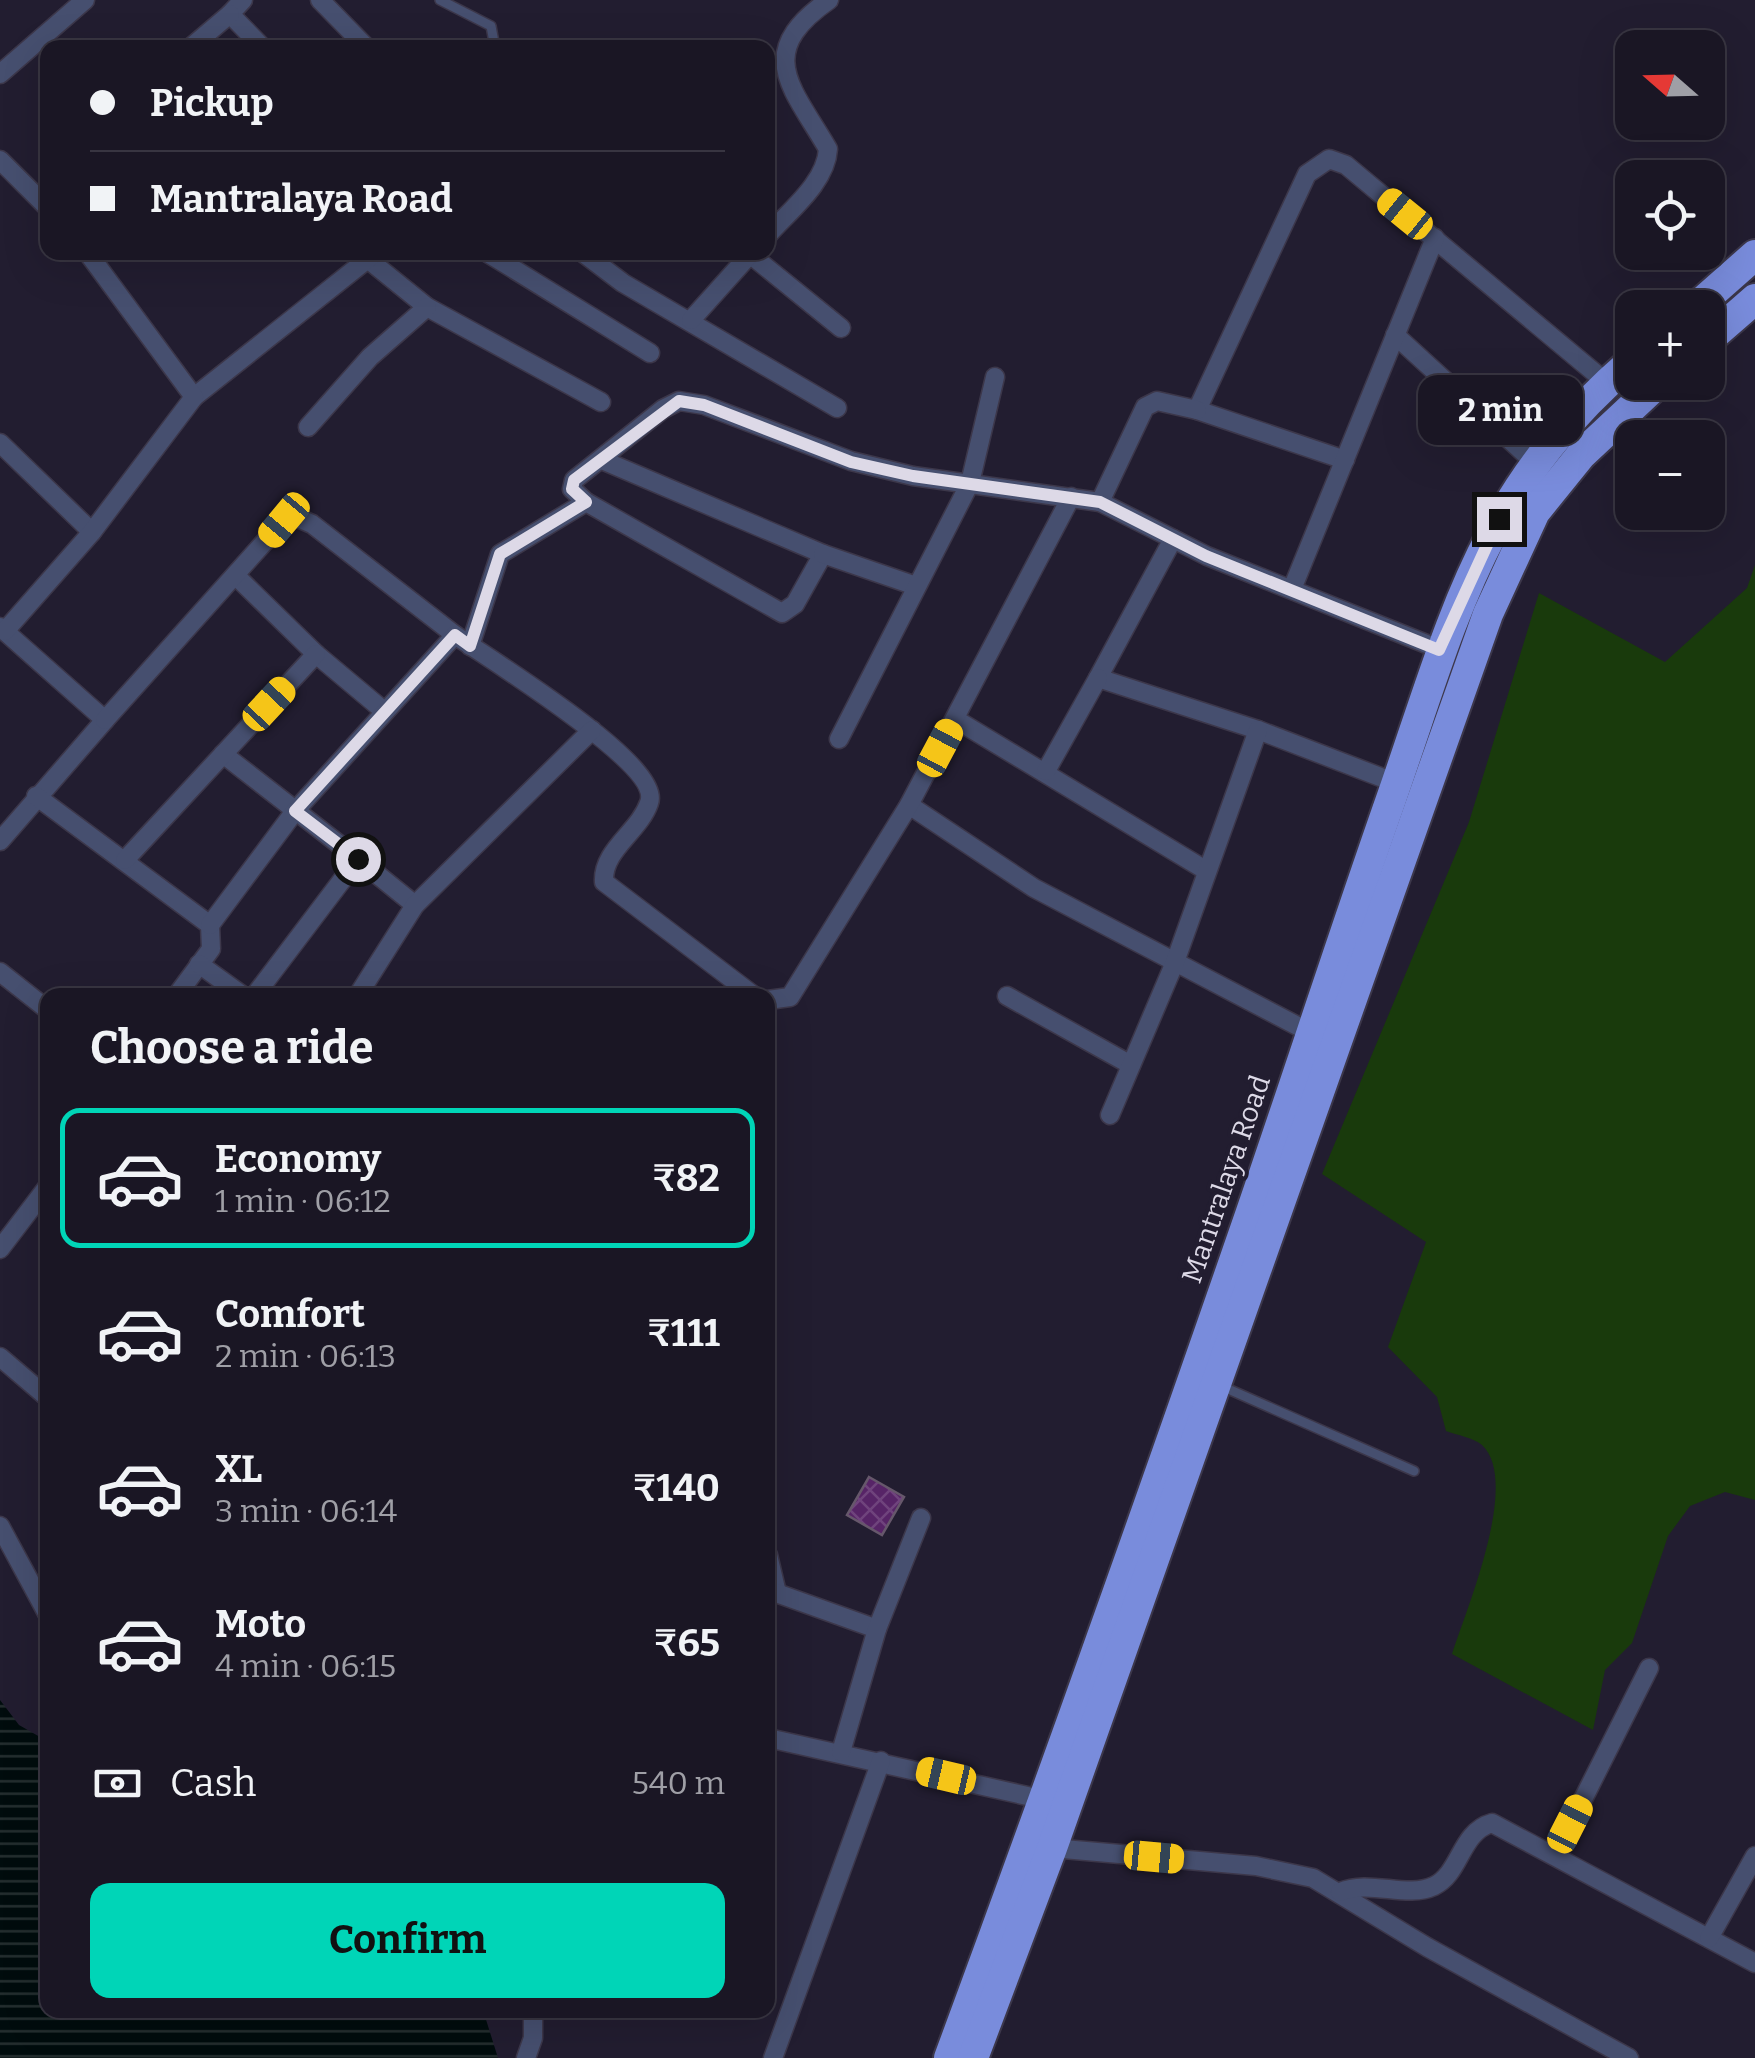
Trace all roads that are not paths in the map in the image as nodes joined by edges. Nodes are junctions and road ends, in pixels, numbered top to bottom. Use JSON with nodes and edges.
{"nodes":[{"id":1,"x":85,"y":0,"type":"edge"},
{"id":2,"x":320,"y":0,"type":"edge"},
{"id":3,"x":440,"y":0,"type":"edge"},
{"id":4,"x":829,"y":0,"type":"edge"},
{"id":5,"x":236,"y":7,"type":"edge"},
{"id":6,"x":199,"y":40,"type":"edge"},
{"id":7,"x":258,"y":40,"type":"edge"},
{"id":8,"x":359,"y":40,"type":"edge"},
{"id":9,"x":494,"y":40,"type":"edge"},
{"id":10,"x":0,"y":74,"type":"edge"},
{"id":11,"x":0,"y":160,"type":"edge"},
{"id":12,"x":40,"y":200,"type":"edge"},
{"id":13,"x":775,"y":228,"type":"edge"},
{"id":14,"x":1435,"y":238,"type":"junction"},
{"id":15,"x":1755,"y":256,"type":"edge"},
{"id":16,"x":94,"y":260,"type":"edge"},
{"id":17,"x":362,"y":260,"type":"edge"},
{"id":18,"x":374,"y":260,"type":"edge"},
{"id":19,"x":499,"y":260,"type":"edge"},
{"id":20,"x":593,"y":260,"type":"edge"},
{"id":21,"x":746,"y":260,"type":"edge"},
{"id":22,"x":758,"y":260,"type":"edge"},
{"id":23,"x":1715,"y":290,"type":"edge"},
{"id":24,"x":1755,"y":299,"type":"edge"},
{"id":25,"x":427,"y":307,"type":"junction"},
{"id":26,"x":692,"y":320,"type":"junction"},
{"id":27,"x":1725,"y":325,"type":"edge"},
{"id":28,"x":841,"y":328,"type":"dead end"},
{"id":29,"x":1395,"y":335,"type":"junction"},
{"id":30,"x":650,"y":353,"type":"dead end"},
{"id":31,"x":995,"y":376,"type":"dead end"},
{"id":32,"x":1615,"y":377,"type":"edge"},
{"id":33,"x":1608,"y":383,"type":"junction"},
{"id":34,"x":194,"y":397,"type":"junction"},
{"id":35,"x":1638,"y":400,"type":"edge"},
{"id":36,"x":602,"y":402,"type":"dead end"},
{"id":37,"x":837,"y":408,"type":"dead end"},
{"id":38,"x":1197,"y":410,"type":"junction"},
{"id":39,"x":308,"y":427,"type":"dead end"},
{"id":40,"x":0,"y":443,"type":"edge"},
{"id":41,"x":602,"y":460,"type":"junction"},
{"id":42,"x":1344,"y":460,"type":"junction"},
{"id":43,"x":1534,"y":462,"type":"junction"},
{"id":44,"x":970,"y":483,"type":"junction"},
{"id":45,"x":1071,"y":497,"type":"junction"},
{"id":46,"x":586,"y":502,"type":"junction"},
{"id":47,"x":1100,"y":502,"type":"junction"},
{"id":48,"x":92,"y":532,"type":"junction"},
{"id":49,"x":1173,"y":538,"type":"junction"},
{"id":50,"x":823,"y":554,"type":"junction"},
{"id":51,"x":236,"y":576,"type":"junction"},
{"id":52,"x":916,"y":586,"type":"junction"},
{"id":53,"x":1292,"y":589,"type":"junction"},
{"id":54,"x":2,"y":629,"type":"edge"},
{"id":55,"x":462,"y":640,"type":"junction"},
{"id":56,"x":1439,"y":650,"type":"junction"},
{"id":57,"x":316,"y":654,"type":"junction"},
{"id":58,"x":1098,"y":678,"type":"junction"},
{"id":59,"x":384,"y":712,"type":"junction"},
{"id":60,"x":955,"y":719,"type":"junction"},
{"id":61,"x":105,"y":720,"type":"junction"},
{"id":62,"x":592,"y":730,"type":"junction"},
{"id":63,"x":1258,"y":730,"type":"junction"},
{"id":64,"x":839,"y":739,"type":"dead end"},
{"id":65,"x":223,"y":754,"type":"junction"},
{"id":66,"x":1046,"y":771,"type":"junction"},
{"id":67,"x":1396,"y":783,"type":"junction"},
{"id":68,"x":36,"y":796,"type":"junction"},
{"id":69,"x":910,"y":805,"type":"junction"},
{"id":70,"x":295,"y":811,"type":"junction"},
{"id":71,"x":0,"y":841,"type":"edge"},
{"id":72,"x":358,"y":859,"type":"junction"},
{"id":73,"x":125,"y":860,"type":"junction"},
{"id":74,"x":1207,"y":872,"type":"junction"},
{"id":75,"x":415,"y":905,"type":"junction"},
{"id":76,"x":210,"y":925,"type":"junction"},
{"id":77,"x":1175,"y":962,"type":"junction"},
{"id":78,"x":199,"y":964,"type":"junction"},
{"id":79,"x":0,"y":972,"type":"edge"},
{"id":80,"x":182,"y":988,"type":"edge"},
{"id":81,"x":232,"y":988,"type":"edge"},
{"id":82,"x":260,"y":988,"type":"edge"},
{"id":83,"x":362,"y":988,"type":"edge"},
{"id":84,"x":743,"y":988,"type":"edge"},
{"id":85,"x":1007,"y":996,"type":"dead end"},
{"id":86,"x":775,"y":999,"type":"edge"},
{"id":87,"x":40,"y":1004,"type":"edge"},
{"id":88,"x":1310,"y":1032,"type":"junction"},
{"id":89,"x":1131,"y":1065,"type":"junction"},
{"id":90,"x":1110,"y":1115,"type":"dead end"},
{"id":91,"x":40,"y":1203,"type":"edge"},
{"id":92,"x":0,"y":1249,"type":"edge"},
{"id":93,"x":0,"y":1357,"type":"edge"},
{"id":94,"x":1218,"y":1384,"type":"junction"},
{"id":95,"x":40,"y":1391,"type":"edge"},
{"id":96,"x":1414,"y":1470,"type":"dead end"},
{"id":97,"x":921,"y":1518,"type":"dead end"},
{"id":98,"x":0,"y":1526,"type":"edge"},
{"id":99,"x":775,"y":1592,"type":"edge"},
{"id":100,"x":40,"y":1601,"type":"edge"},
{"id":101,"x":877,"y":1629,"type":"junction"},
{"id":102,"x":1649,"y":1668,"type":"dead end"},
{"id":103,"x":775,"y":1739,"type":"edge"},
{"id":104,"x":841,"y":1752,"type":"junction"},
{"id":105,"x":881,"y":1761,"type":"junction"},
{"id":106,"x":1056,"y":1802,"type":"junction"},
{"id":107,"x":1052,"y":1848,"type":"junction"},
{"id":108,"x":1555,"y":1854,"type":"junction"},
{"id":109,"x":1755,"y":1856,"type":"edge"},
{"id":110,"x":1340,"y":1892,"type":"junction"},
{"id":111,"x":1709,"y":1938,"type":"junction"},
{"id":112,"x":1755,"y":1964,"type":"edge"},
{"id":113,"x":533,"y":2018,"type":"edge"},
{"id":114,"x":526,"y":2058,"type":"edge"},
{"id":115,"x":772,"y":2058,"type":"edge"},
{"id":116,"x":948,"y":2058,"type":"edge"},
{"id":117,"x":973,"y":2058,"type":"edge"},
{"id":118,"x":1630,"y":2058,"type":"edge"}],
"edges":[{"from":1,"to":10,"type":"street"},
{"from":2,"to":8,"type":"street"},
{"from":3,"to":9,"type":"lane"},
{"from":4,"to":13,"type":"street"},
{"from":5,"to":6,"type":"street"},
{"from":5,"to":7,"type":"street"},
{"from":11,"to":12,"type":"street"},
{"from":14,"to":29,"type":"street"},
{"from":14,"to":33,"type":"street"},
{"from":14,"to":38,"type":"street"},
{"from":15,"to":23,"type":"highway"},
{"from":16,"to":34,"type":"street"},
{"from":17,"to":34,"type":"street"},
{"from":18,"to":25,"type":"street"},
{"from":19,"to":30,"type":"street"},
{"from":20,"to":26,"type":"street"},
{"from":21,"to":26,"type":"street"},
{"from":22,"to":28,"type":"street"},
{"from":24,"to":27,"type":"highway"},
{"from":25,"to":36,"type":"street"},
{"from":25,"to":39,"type":"street"},
{"from":26,"to":37,"type":"street"},
{"from":29,"to":42,"type":"street"},
{"from":29,"to":43,"type":"street"},
{"from":31,"to":44,"type":"street"},
{"from":32,"to":33,"type":"highway","name":"Mantralaya Road"},
{"from":33,"to":43,"type":"highway","name":"Mantralaya Road"},
{"from":34,"to":48,"type":"street"},
{"from":35,"to":94,"type":"highway"},
{"from":38,"to":42,"type":"street"},
{"from":38,"to":47,"type":"street"},
{"from":40,"to":48,"type":"street"},
{"from":41,"to":44,"type":"street"},
{"from":41,"to":46,"type":"street"},
{"from":41,"to":50,"type":"street"},
{"from":42,"to":53,"type":"street"},
{"from":43,"to":56,"type":"highway","name":"Mantralaya Road"},
{"from":44,"to":45,"type":"street"},
{"from":44,"to":52,"type":"street"},
{"from":45,"to":47,"type":"street"},
{"from":45,"to":60,"type":"street"},
{"from":46,"to":50,"type":"street"},
{"from":46,"to":55,"type":"street"},
{"from":47,"to":49,"type":"street"},
{"from":48,"to":54,"type":"street"},
{"from":49,"to":53,"type":"street"},
{"from":49,"to":58,"type":"street"},
{"from":50,"to":52,"type":"street"},
{"from":51,"to":55,"type":"street"},
{"from":51,"to":57,"type":"street"},
{"from":51,"to":61,"type":"street"},
{"from":52,"to":64,"type":"street"},
{"from":53,"to":56,"type":"street"},
{"from":54,"to":61,"type":"street"},
{"from":55,"to":59,"type":"street"},
{"from":55,"to":62,"type":"street"},
{"from":56,"to":67,"type":"highway","name":"Mantralaya Road"},
{"from":57,"to":59,"type":"street"},
{"from":57,"to":65,"type":"street"},
{"from":58,"to":63,"type":"street"},
{"from":58,"to":66,"type":"street"},
{"from":59,"to":70,"type":"street"},
{"from":60,"to":66,"type":"street"},
{"from":60,"to":69,"type":"street"},
{"from":61,"to":68,"type":"street"},
{"from":62,"to":75,"type":"street"},
{"from":62,"to":84,"type":"street"},
{"from":63,"to":67,"type":"street"},
{"from":63,"to":74,"type":"street"},
{"from":65,"to":70,"type":"street"},
{"from":65,"to":73,"type":"street"},
{"from":66,"to":74,"type":"street"},
{"from":67,"to":88,"type":"highway","name":"Mantralaya Road"},
{"from":68,"to":71,"type":"street"},
{"from":68,"to":73,"type":"street"},
{"from":69,"to":77,"type":"street"},
{"from":69,"to":86,"type":"street"},
{"from":70,"to":72,"type":"street"},
{"from":70,"to":76,"type":"street"},
{"from":72,"to":75,"type":"street"},
{"from":72,"to":82,"type":"street"},
{"from":73,"to":76,"type":"street"},
{"from":74,"to":77,"type":"street"},
{"from":75,"to":83,"type":"street"},
{"from":76,"to":78,"type":"street"},
{"from":77,"to":88,"type":"street"},
{"from":77,"to":89,"type":"street"},
{"from":78,"to":80,"type":"street"},
{"from":78,"to":81,"type":"street"},
{"from":79,"to":87,"type":"street"},
{"from":85,"to":89,"type":"street"},
{"from":88,"to":106,"type":"highway","name":"Mantralaya Road"},
{"from":89,"to":90,"type":"street"},
{"from":91,"to":92,"type":"street"},
{"from":93,"to":95,"type":"street"},
{"from":94,"to":96,"type":"lane"},
{"from":94,"to":106,"type":"highway"},
{"from":97,"to":101,"type":"street"},
{"from":98,"to":100,"type":"street"},
{"from":99,"to":101,"type":"street"},
{"from":101,"to":104,"type":"street"},
{"from":102,"to":108,"type":"street"},
{"from":103,"to":104,"type":"street"},
{"from":104,"to":105,"type":"street"},
{"from":105,"to":106,"type":"street"},
{"from":105,"to":115,"type":"street"},
{"from":106,"to":107,"type":"highway"},
{"from":106,"to":116,"type":"highway","name":"Mantralaya Road"},
{"from":107,"to":110,"type":"street"},
{"from":107,"to":117,"type":"highway"},
{"from":108,"to":110,"type":"street"},
{"from":108,"to":111,"type":"street"},
{"from":109,"to":111,"type":"street"},
{"from":110,"to":118,"type":"street"},
{"from":111,"to":112,"type":"street"},
{"from":113,"to":114,"type":"street"}]}
